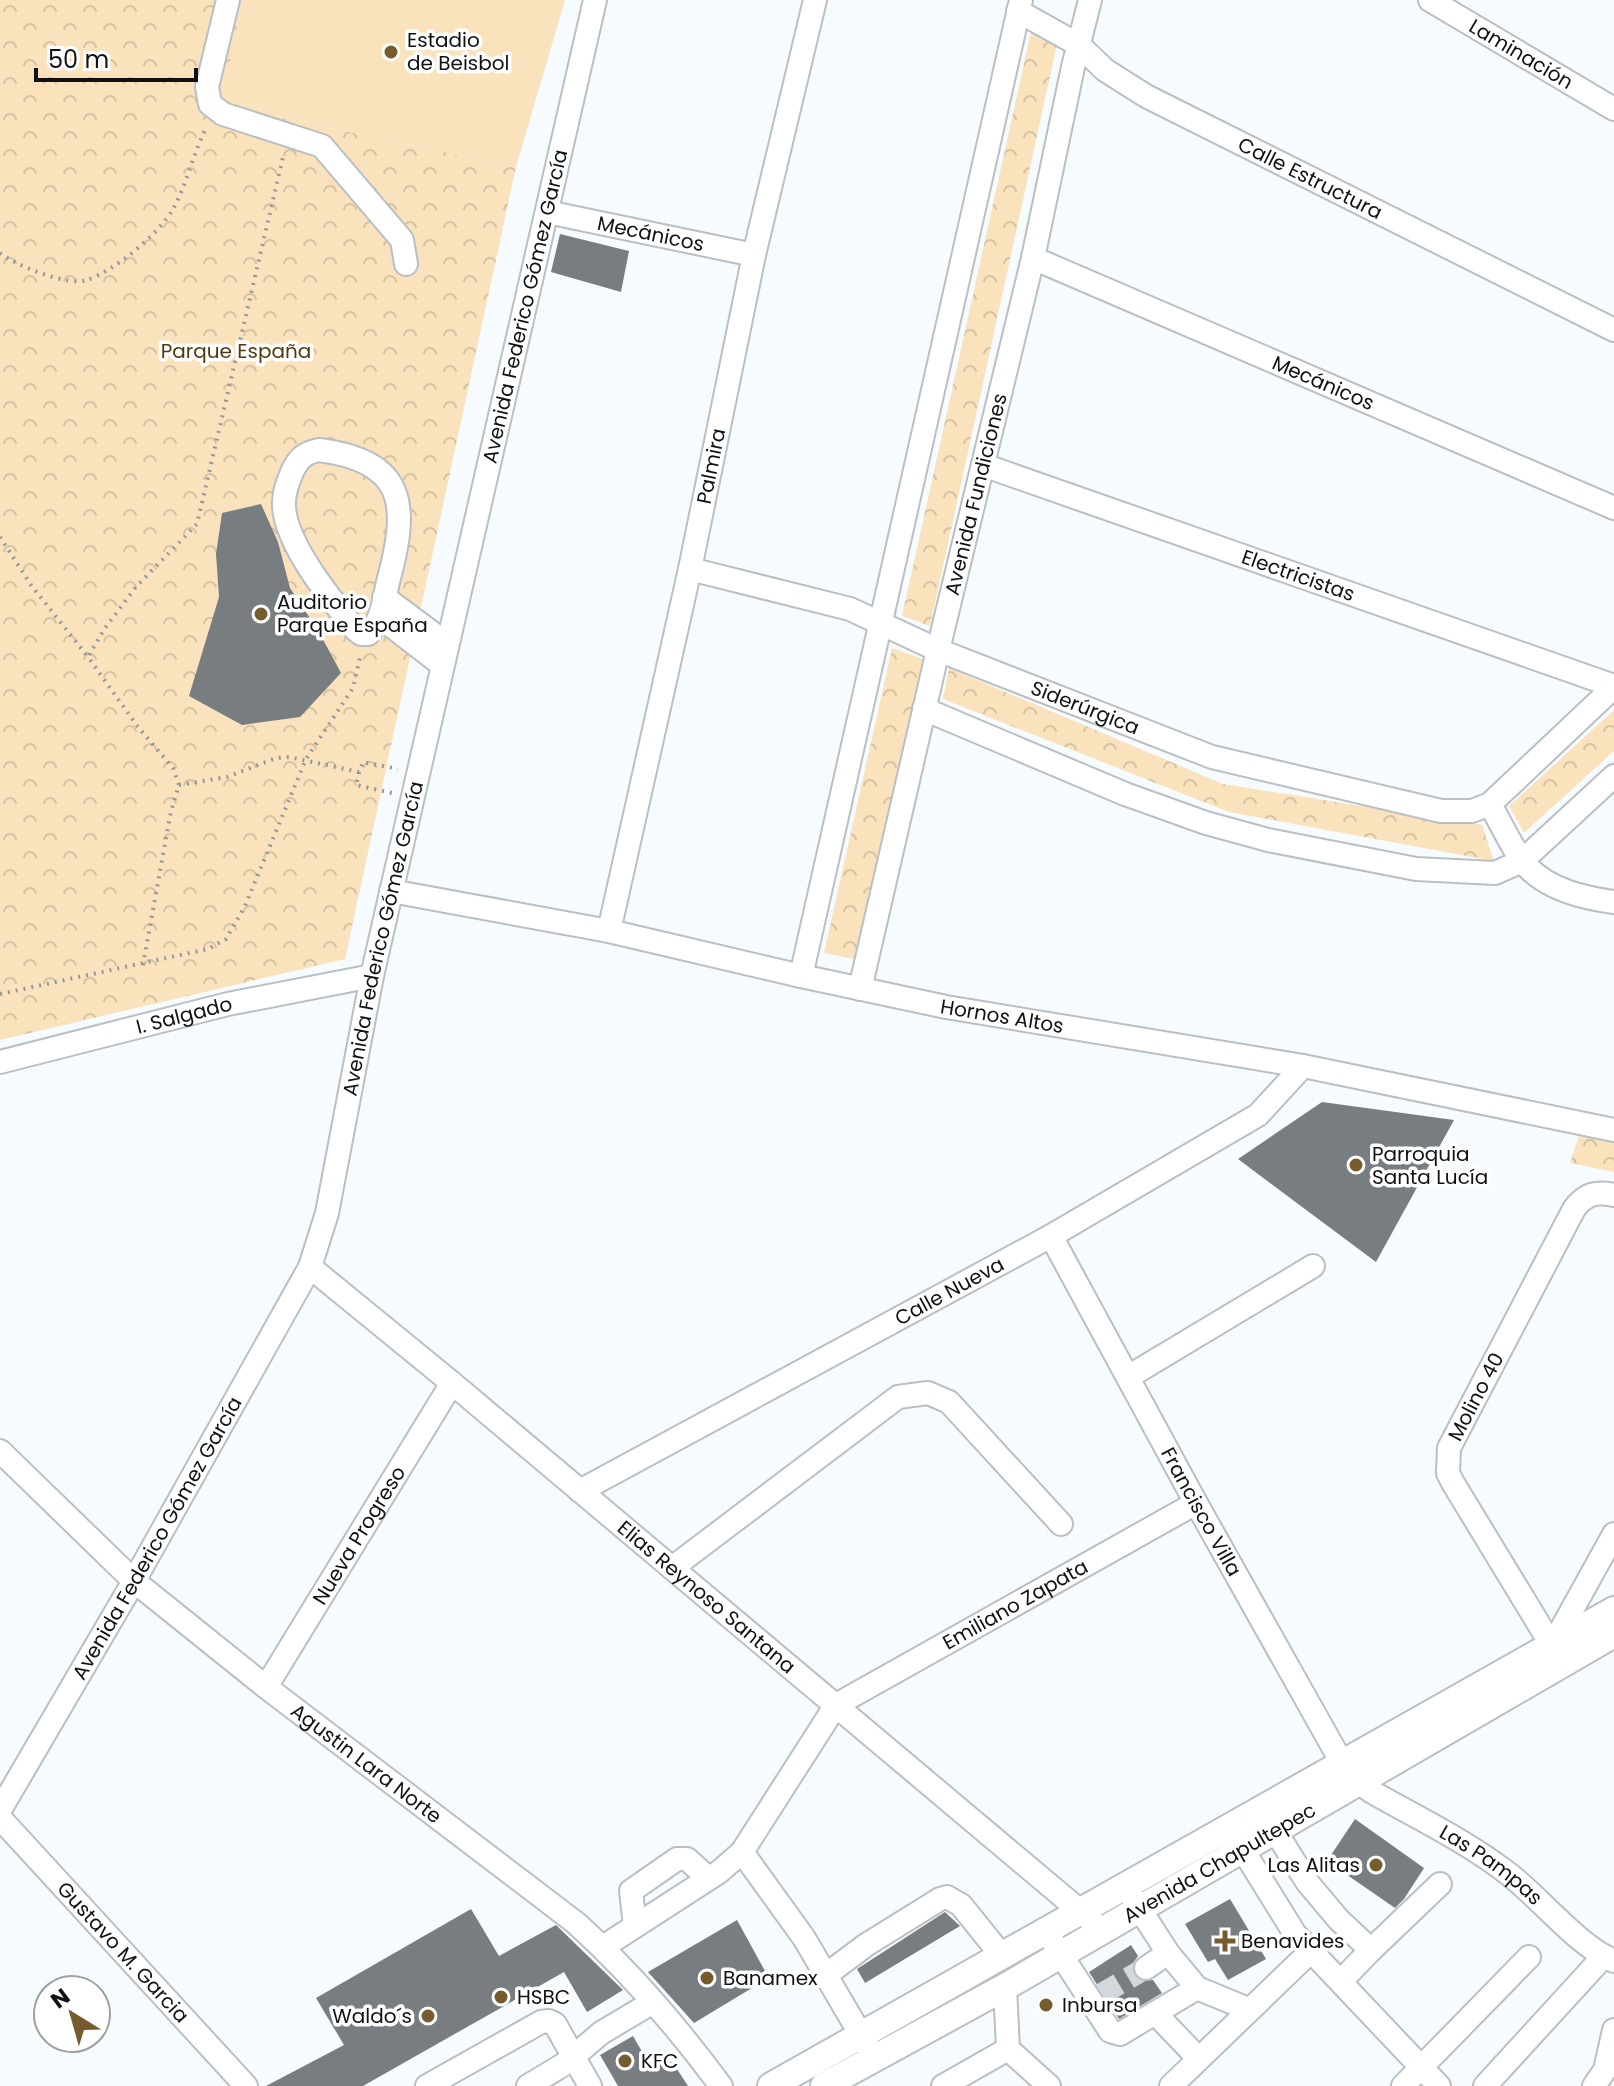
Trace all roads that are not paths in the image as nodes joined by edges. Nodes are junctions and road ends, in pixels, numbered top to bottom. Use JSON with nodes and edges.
{"nodes":[{"id":1,"x":228,"y":0,"type":"edge"},
{"id":2,"x":595,"y":0,"type":"edge"},
{"id":3,"x":815,"y":0,"type":"edge"},
{"id":4,"x":1090,"y":0,"type":"edge"},
{"id":5,"x":1430,"y":0,"type":"edge"},
{"id":6,"x":1020,"y":5,"type":"edge"},
{"id":7,"x":1079,"y":45,"type":"junction"},
{"id":8,"x":1614,"y":109,"type":"edge"},
{"id":9,"x":547,"y":212,"type":"junction"},
{"id":10,"x":754,"y":255,"type":"junction"},
{"id":11,"x":1033,"y":258,"type":"junction"},
{"id":12,"x":406,"y":264,"type":"dead end"},
{"id":13,"x":1614,"y":330,"type":"edge"},
{"id":14,"x":983,"y":465,"type":"junction"},
{"id":15,"x":1614,"y":508,"type":"edge"},
{"id":16,"x":690,"y":569,"type":"junction"},
{"id":17,"x":382,"y":607,"type":"junction"},
{"id":18,"x":880,"y":622,"type":"junction"},
{"id":19,"x":938,"y":650,"type":"junction"},
{"id":20,"x":444,"y":655,"type":"junction"},
{"id":21,"x":1614,"y":686,"type":"edge"},
{"id":22,"x":924,"y":709,"type":"junction"},
{"id":23,"x":1614,"y":776,"type":"edge"},
{"id":24,"x":1490,"y":804,"type":"junction"},
{"id":25,"x":1522,"y":861,"type":"junction"},
{"id":26,"x":391,"y":891,"type":"junction"},
{"id":27,"x":1614,"y":902,"type":"edge"},
{"id":28,"x":609,"y":931,"type":"junction"},
{"id":29,"x":372,"y":976,"type":"junction"},
{"id":30,"x":801,"y":976,"type":"junction"},
{"id":31,"x":860,"y":989,"type":"junction"},
{"id":32,"x":0,"y":1062,"type":"edge"},
{"id":33,"x":1303,"y":1066,"type":"junction"},
{"id":34,"x":1614,"y":1130,"type":"edge"},
{"id":35,"x":1614,"y":1195,"type":"edge"},
{"id":36,"x":1051,"y":1236,"type":"junction"},
{"id":37,"x":1313,"y":1266,"type":"dead end"},
{"id":38,"x":310,"y":1267,"type":"junction"},
{"id":39,"x":1128,"y":1377,"type":"junction"},
{"id":40,"x":452,"y":1383,"type":"junction"},
{"id":41,"x":0,"y":1451,"type":"edge"},
{"id":42,"x":580,"y":1491,"type":"junction"},
{"id":43,"x":1196,"y":1503,"type":"junction"},
{"id":44,"x":1061,"y":1524,"type":"dead end"},
{"id":45,"x":1614,"y":1534,"type":"edge"},
{"id":46,"x":672,"y":1568,"type":"junction"},
{"id":47,"x":134,"y":1581,"type":"junction"},
{"id":48,"x":1614,"y":1610,"type":"edge"},
{"id":49,"x":1614,"y":1634,"type":"edge"},
{"id":50,"x":1558,"y":1655,"type":"junction"},
{"id":51,"x":266,"y":1687,"type":"junction"},
{"id":52,"x":836,"y":1705,"type":"junction"},
{"id":53,"x":1350,"y":1772,"type":"junction"},
{"id":54,"x":0,"y":1810,"type":"edge"},
{"id":55,"x":0,"y":1818,"type":"edge"},
{"id":56,"x":1268,"y":1819,"type":"junction"},
{"id":57,"x":1236,"y":1838,"type":"junction"},
{"id":58,"x":742,"y":1852,"type":"junction"},
{"id":59,"x":708,"y":1878,"type":"junction"},
{"id":60,"x":1440,"y":1884,"type":"dead end"},
{"id":61,"x":1125,"y":1886,"type":"junction"},
{"id":62,"x":1139,"y":1909,"type":"junction"},
{"id":63,"x":1082,"y":1911,"type":"junction"},
{"id":64,"x":635,"y":1926,"type":"junction"},
{"id":65,"x":1102,"y":1930,"type":"junction"},
{"id":66,"x":1046,"y":1931,"type":"junction"},
{"id":67,"x":603,"y":1947,"type":"junction"},
{"id":68,"x":1371,"y":1950,"type":"junction"},
{"id":69,"x":1311,"y":1951,"type":"junction"},
{"id":70,"x":1168,"y":1953,"type":"junction"},
{"id":71,"x":1060,"y":1954,"type":"junction"},
{"id":72,"x":1002,"y":1956,"type":"junction"},
{"id":73,"x":1529,"y":1957,"type":"dead end"},
{"id":74,"x":1609,"y":1958,"type":"edge"},
{"id":75,"x":1146,"y":1968,"type":"tunnel mouth"},
{"id":76,"x":826,"y":1975,"type":"junction"},
{"id":77,"x":1341,"y":1981,"type":"junction"},
{"id":78,"x":1005,"y":1987,"type":"junction"},
{"id":79,"x":1197,"y":1988,"type":"junction"},
{"id":80,"x":653,"y":2002,"type":"junction"},
{"id":81,"x":1248,"y":2009,"type":"junction"},
{"id":82,"x":1155,"y":2013,"type":"junction"},
{"id":83,"x":944,"y":2020,"type":"junction"},
{"id":84,"x":1614,"y":2030,"type":"edge"},
{"id":85,"x":862,"y":2036,"type":"junction"},
{"id":86,"x":1008,"y":2049,"type":"junction"},
{"id":87,"x":574,"y":2057,"type":"junction"},
{"id":88,"x":875,"y":2059,"type":"junction"},
{"id":89,"x":1422,"y":2065,"type":"junction"},
{"id":90,"x":1187,"y":2076,"type":"edge"},
{"id":91,"x":246,"y":2086,"type":"edge"},
{"id":92,"x":427,"y":2086,"type":"edge"},
{"id":93,"x":528,"y":2086,"type":"edge"},
{"id":94,"x":590,"y":2086,"type":"edge"},
{"id":95,"x":721,"y":2086,"type":"edge"},
{"id":96,"x":771,"y":2086,"type":"edge"},
{"id":97,"x":824,"y":2086,"type":"edge"},
{"id":98,"x":943,"y":2086,"type":"edge"},
{"id":99,"x":1049,"y":2086,"type":"edge"},
{"id":100,"x":1403,"y":2086,"type":"edge"},
{"id":101,"x":1439,"y":2086,"type":"edge"},
{"id":102,"x":1485,"y":2086,"type":"edge"},
{"id":103,"x":1594,"y":2086,"type":"edge"}],
"edges":[{"from":1,"to":12,"type":"street"},
{"from":2,"to":9,"type":"street","name":"Avenida Federico Gómez García"},
{"from":3,"to":10,"type":"street","name":"Palmira"},
{"from":4,"to":7,"type":"street","name":"Avenida Fundiciones"},
{"from":5,"to":8,"type":"street","name":"Laminación"},
{"from":6,"to":7,"type":"street","name":"Calle Estructura"},
{"from":6,"to":18,"type":"street"},
{"from":7,"to":11,"type":"street","name":"Avenida Fundiciones"},
{"from":7,"to":13,"type":"street","name":"Calle Estructura"},
{"from":9,"to":10,"type":"street","name":"Mecánicos"},
{"from":9,"to":20,"type":"street","name":"Avenida Federico Gómez García"},
{"from":10,"to":16,"type":"street","name":"Palmira"},
{"from":11,"to":14,"type":"street","name":"Avenida Fundiciones"},
{"from":11,"to":15,"type":"street","name":"Mecánicos"},
{"from":14,"to":19,"type":"street","name":"Avenida Fundiciones"},
{"from":14,"to":21,"type":"street","name":"Electricistas"},
{"from":16,"to":18,"type":"street","name":"Siderúrgica"},
{"from":16,"to":28,"type":"street","name":"Palmira"},
{"from":17,"to":17,"type":"street"},
{"from":17,"to":20,"type":"street"},
{"from":18,"to":19,"type":"street","name":"Siderúrgica"},
{"from":18,"to":30,"type":"street"},
{"from":19,"to":22,"type":"street","name":"Avenida Fundiciones"},
{"from":19,"to":24,"type":"street","name":"Siderúrgica"},
{"from":20,"to":26,"type":"street","name":"Avenida Federico Gómez García"},
{"from":21,"to":24,"type":"street"},
{"from":22,"to":25,"type":"street"},
{"from":22,"to":31,"type":"street","name":"Avenida Fundiciones"},
{"from":23,"to":25,"type":"street"},
{"from":24,"to":25,"type":"street"},
{"from":25,"to":27,"type":"street"},
{"from":26,"to":28,"type":"street","name":"Hornos Altos"},
{"from":26,"to":29,"type":"street","name":"Avenida Federico Gómez García"},
{"from":28,"to":30,"type":"street","name":"Hornos Altos"},
{"from":29,"to":32,"type":"street","name":"I. Salgado"},
{"from":29,"to":38,"type":"street","name":"Avenida Federico Gómez García"},
{"from":30,"to":31,"type":"street","name":"Hornos Altos"},
{"from":31,"to":33,"type":"street","name":"Hornos Altos"},
{"from":33,"to":34,"type":"street","name":"Hornos Altos"},
{"from":33,"to":36,"type":"street","name":"Calle Nueva"},
{"from":35,"to":50,"type":"street","name":"Molino 40"},
{"from":36,"to":39,"type":"street","name":"Francisco Villa"},
{"from":36,"to":42,"type":"street","name":"Calle Nueva"},
{"from":37,"to":39,"type":"street"},
{"from":38,"to":40,"type":"street","name":"Elias Reynoso Santana"},
{"from":38,"to":47,"type":"street","name":"Avenida Federico Gómez García"},
{"from":39,"to":43,"type":"street","name":"Francisco Villa"},
{"from":40,"to":42,"type":"street","name":"Elias Reynoso Santana"},
{"from":40,"to":51,"type":"street","name":"Nueva Progreso"},
{"from":41,"to":47,"type":"street","name":"Agustin Lara Norte"},
{"from":42,"to":46,"type":"street","name":"Elias Reynoso Santana"},
{"from":43,"to":52,"type":"street","name":"Emiliano Zapata"},
{"from":43,"to":53,"type":"street","name":"Francisco Villa"},
{"from":44,"to":46,"type":"street"},
{"from":45,"to":50,"type":"street"},
{"from":46,"to":52,"type":"street","name":"Elias Reynoso Santana"},
{"from":47,"to":51,"type":"street","name":"Agustin Lara Norte"},
{"from":47,"to":54,"type":"street","name":"Avenida Federico Gómez García"},
{"from":48,"to":50,"type":"main road"},
{"from":49,"to":50,"type":"main road","name":"Avenida Chapultepec"},
{"from":50,"to":53,"type":"main road","name":"Avenida Chapultepec"},
{"from":51,"to":67,"type":"street","name":"Agustin Lara Norte"},
{"from":52,"to":58,"type":"street"},
{"from":52,"to":63,"type":"street","name":"Elias Reynoso Santana"},
{"from":53,"to":56,"type":"main road","name":"Avenida Chapultepec"},
{"from":53,"to":74,"type":"street","name":"Las Pampas"},
{"from":55,"to":91,"type":"street","name":"Gustavo M. Garcia"},
{"from":56,"to":57,"type":"main road","name":"Avenida Chapultepec"},
{"from":56,"to":68,"type":"street"},
{"from":57,"to":61,"type":"main road"},
{"from":57,"to":62,"type":"main road","name":"Avenida Chapultepec"},
{"from":57,"to":69,"type":"street"},
{"from":58,"to":59,"type":"street"},
{"from":58,"to":76,"type":"street"},
{"from":59,"to":64,"type":"street"},
{"from":59,"to":64,"type":"street"},
{"from":60,"to":68,"type":"street"},
{"from":61,"to":62,"type":"street"},
{"from":61,"to":63,"type":"main road"},
{"from":62,"to":65,"type":"main road","name":"Avenida Chapultepec"},
{"from":62,"to":70,"type":"street"},
{"from":63,"to":65,"type":"street","name":"Elias Reynoso Santana"},
{"from":63,"to":66,"type":"main road"},
{"from":64,"to":67,"type":"street"},
{"from":65,"to":71,"type":"main road","name":"Avenida Chapultepec"},
{"from":66,"to":71,"type":"street"},
{"from":66,"to":72,"type":"main road"},
{"from":67,"to":80,"type":"street","name":"Agustin Lara Norte"},
{"from":68,"to":77,"type":"street"},
{"from":69,"to":77,"type":"street"},
{"from":69,"to":81,"type":"street"},
{"from":70,"to":75,"type":"street"},
{"from":70,"to":79,"type":"street"},
{"from":71,"to":78,"type":"main road","name":"Avenida Chapultepec"},
{"from":71,"to":82,"type":"street"},
{"from":72,"to":76,"type":"street"},
{"from":72,"to":83,"type":"main road"},
{"from":72,"to":85,"type":"main road"},
{"from":73,"to":89,"type":"street"},
{"from":74,"to":102,"type":"street"},
{"from":76,"to":85,"type":"street"},
{"from":77,"to":89,"type":"street"},
{"from":78,"to":83,"type":"main road","name":"Avenida Chapultepec"},
{"from":78,"to":86,"type":"street"},
{"from":79,"to":81,"type":"street"},
{"from":79,"to":82,"type":"street"},
{"from":80,"to":87,"type":"street"},
{"from":80,"to":95,"type":"street","name":"Agustin Lara Norte"},
{"from":81,"to":90,"type":"street"},
{"from":82,"to":90,"type":"street"},
{"from":83,"to":88,"type":"main road","name":"Avenida Chapultepec"},
{"from":84,"to":103,"type":"street"},
{"from":85,"to":88,"type":"street"},
{"from":85,"to":96,"type":"main road"},
{"from":86,"to":98,"type":"street"},
{"from":86,"to":99,"type":"street"},
{"from":87,"to":92,"type":"street"},
{"from":87,"to":93,"type":"street"},
{"from":87,"to":94,"type":"street"},
{"from":88,"to":97,"type":"main road","name":"Avenida Chapultepec"},
{"from":89,"to":100,"type":"street"},
{"from":89,"to":101,"type":"street"}]}
